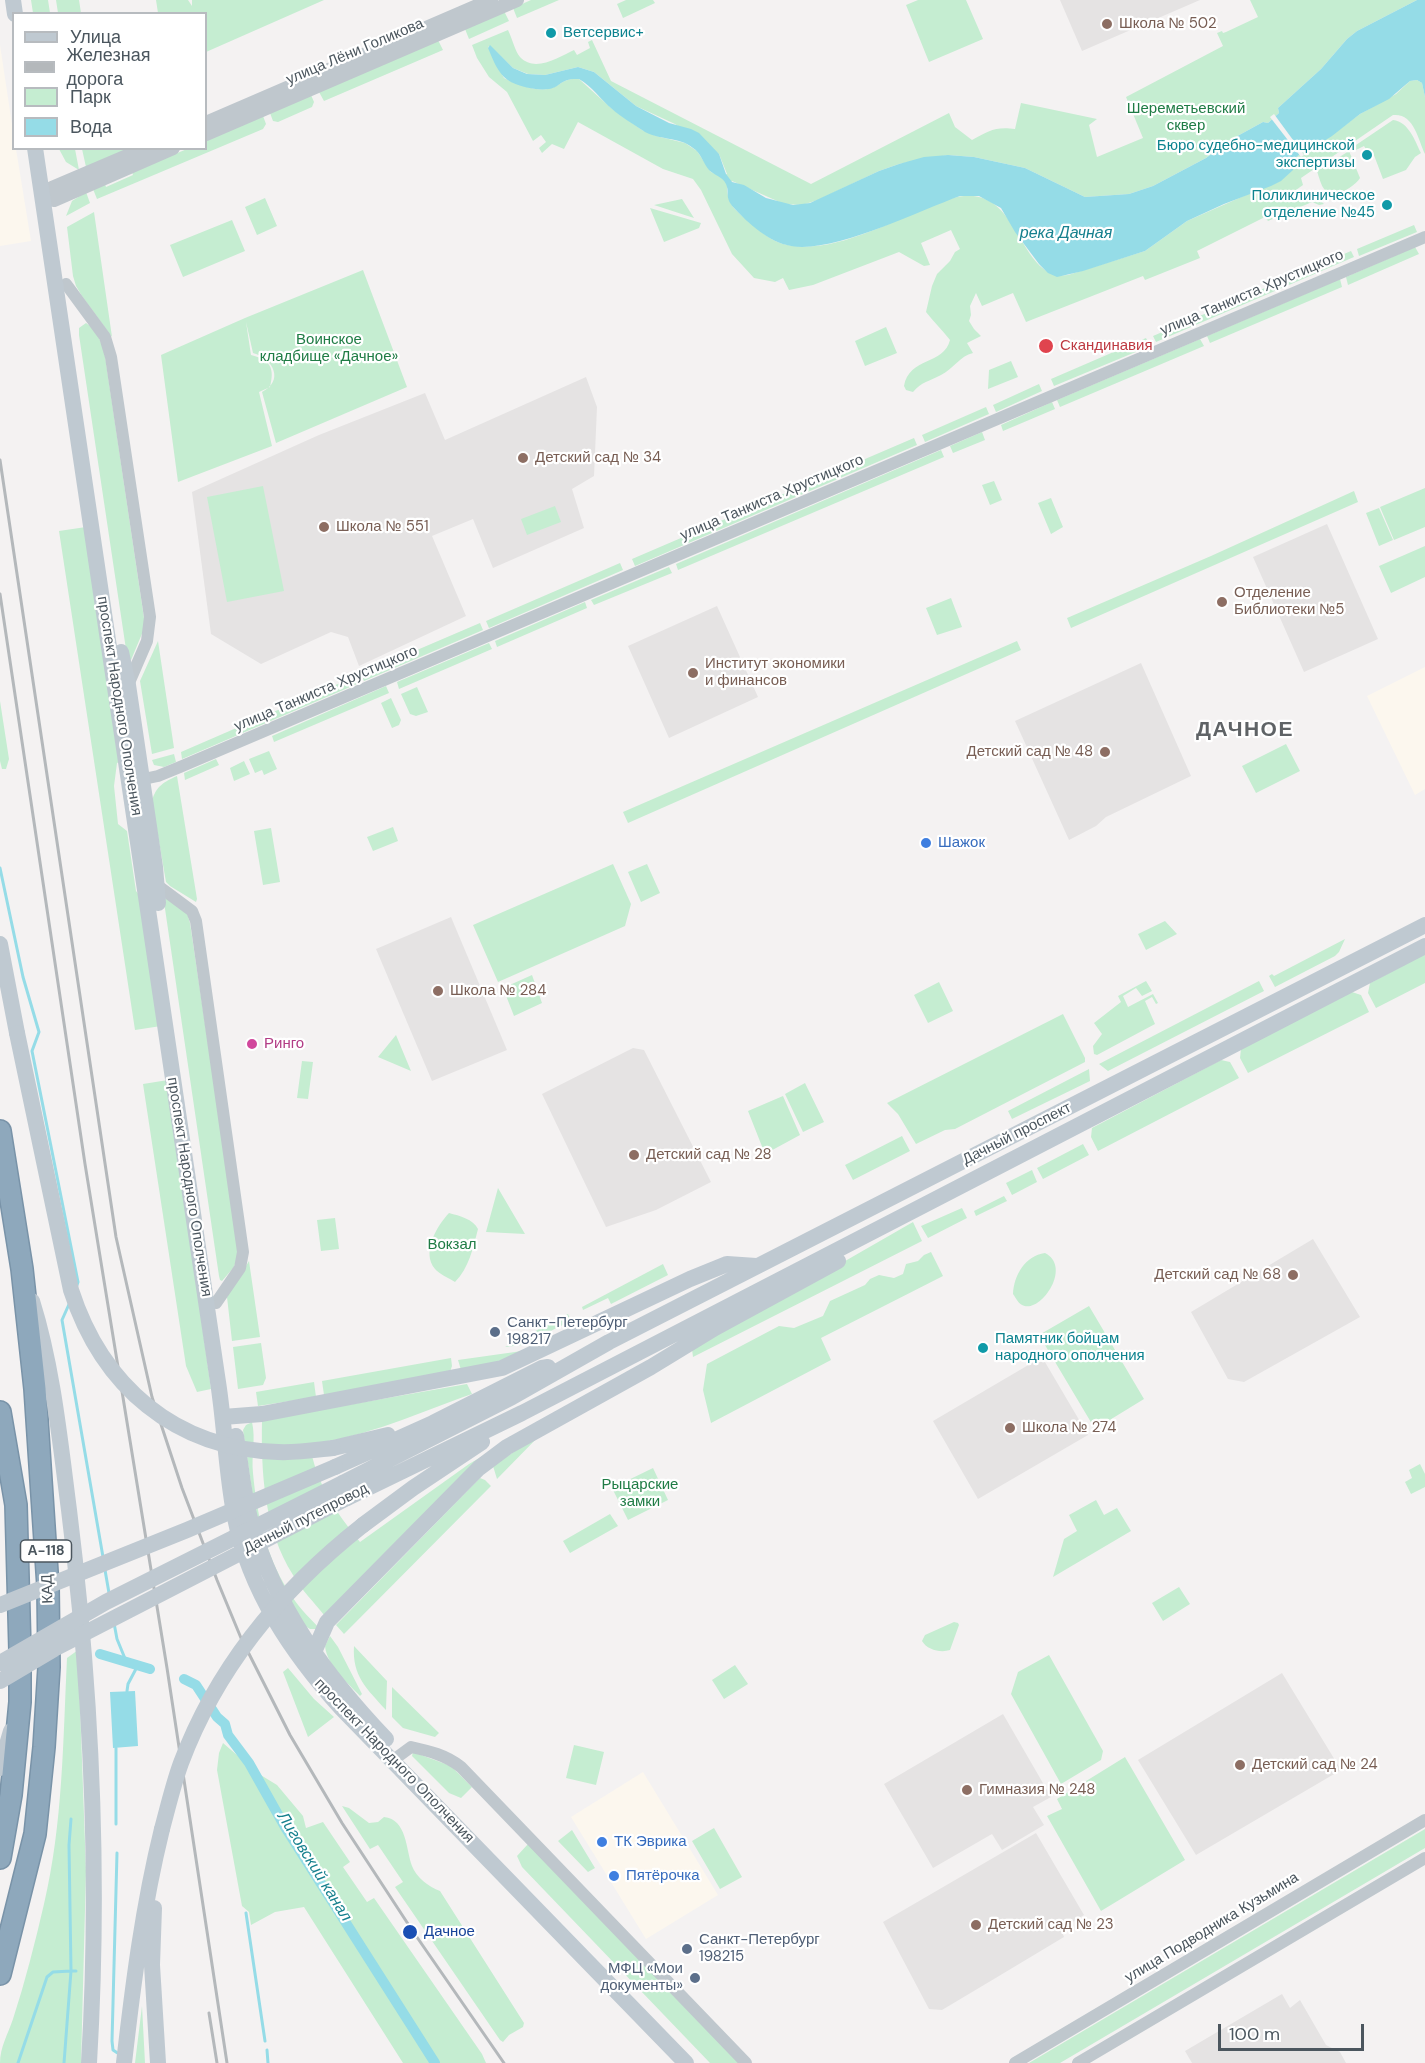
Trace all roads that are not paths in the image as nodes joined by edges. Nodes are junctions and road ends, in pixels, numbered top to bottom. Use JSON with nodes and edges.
{"nodes":[{"id":1,"x":491,"y":0,"type":"edge"},
{"id":2,"x":517,"y":0,"type":"edge"},
{"id":3,"x":207,"y":123,"type":"edge"},
{"id":4,"x":207,"y":134,"type":"edge"},
{"id":5,"x":36,"y":150,"type":"edge"},
{"id":6,"x":46,"y":150,"type":"edge"},
{"id":7,"x":142,"y":150,"type":"edge"},
{"id":8,"x":168,"y":150,"type":"edge"},
{"id":9,"x":49,"y":195,"type":"junction"},
{"id":10,"x":1425,"y":237,"type":"edge"},
{"id":11,"x":66,"y":284,"type":"junction"},
{"id":12,"x":128,"y":684,"type":"junction"},
{"id":13,"x":136,"y":780,"type":"junction"},
{"id":14,"x":157,"y":885,"type":"junction"},
{"id":15,"x":1425,"y":925,"type":"edge"},
{"id":16,"x":0,"y":944,"type":"edge"},
{"id":17,"x":1425,"y":946,"type":"edge"},
{"id":18,"x":0,"y":1131,"type":"edge"},
{"id":19,"x":869,"y":1233,"type":"junction"},
{"id":20,"x":757,"y":1266,"type":"junction"},
{"id":21,"x":22,"y":1269,"type":"junction"},
{"id":22,"x":216,"y":1303,"type":"junction"},
{"id":23,"x":609,"y":1342,"type":"joint"},
{"id":24,"x":576,"y":1362,"type":"junction"},
{"id":25,"x":615,"y":1364,"type":"joint"},
{"id":26,"x":522,"y":1413,"type":"junction"},
{"id":27,"x":228,"y":1417,"type":"junction"},
{"id":28,"x":433,"y":1423,"type":"junction"},
{"id":29,"x":0,"y":1426,"type":"edge"},
{"id":30,"x":0,"y":1605,"type":"edge"},
{"id":31,"x":314,"y":1652,"type":"junction"},
{"id":32,"x":0,"y":1663,"type":"edge"},
{"id":33,"x":0,"y":1681,"type":"edge"},
{"id":34,"x":20,"y":1702,"type":"junction"},
{"id":35,"x":396,"y":1757,"type":"junction"},
{"id":36,"x":0,"y":1768,"type":"edge"},
{"id":37,"x":1425,"y":1820,"type":"edge"},
{"id":38,"x":162,"y":1829,"type":"junction"},
{"id":39,"x":0,"y":1858,"type":"edge"},
{"id":40,"x":1425,"y":1858,"type":"edge"},
{"id":41,"x":0,"y":1974,"type":"edge"},
{"id":42,"x":89,"y":2063,"type":"edge"},
{"id":43,"x":124,"y":2063,"type":"edge"},
{"id":44,"x":158,"y":2063,"type":"edge"},
{"id":45,"x":686,"y":2063,"type":"edge"},
{"id":46,"x":700,"y":2063,"type":"edge"},
{"id":47,"x":746,"y":2063,"type":"edge"},
{"id":48,"x":1015,"y":2063,"type":"edge"},
{"id":49,"x":1078,"y":2063,"type":"edge"}],
"edges":[{"from":1,"to":3,"type":"street","name":"улица Лёни Голикова"},
{"from":2,"to":4,"type":"street","name":"улица Лёни Голикова"},
{"from":5,"to":9,"type":"main road","name":"проспект Народного Ополчения"},
{"from":6,"to":9,"type":"main road","name":"проспект Народного Ополчения"},
{"from":7,"to":9,"type":"street"},
{"from":8,"to":9,"type":"street"},
{"from":9,"to":11,"type":"main road","name":"проспект Народного Ополчения"},
{"from":9,"to":13,"type":"main road","name":"проспект Народного Ополчения"},
{"from":10,"to":13,"type":"street","name":"улица Танкиста Хрустицкого"},
{"from":11,"to":12,"type":"main road","name":"проспект Народного Ополчения"},
{"from":11,"to":12,"type":"street"},
{"from":12,"to":13,"type":"main road","name":"проспект Народного Ополчения"},
{"from":13,"to":14,"type":"main road","name":"проспект Народного Ополчения"},
{"from":13,"to":27,"type":"main road","name":"проспект Народного Ополчения"},
{"from":14,"to":22,"type":"main road","name":"проспект Народного Ополчения"},
{"from":14,"to":22,"type":"street"},
{"from":15,"to":20,"type":"main road","name":"Дачный проспект"},
{"from":16,"to":28,"type":"main road","bridge":true},
{"from":17,"to":19,"type":"main road","name":"Дачный проспект"},
{"from":18,"to":21,"type":"highway","name":"КАД","number":"А-118"},
{"from":19,"to":25,"type":"main road","name":"Дачный проспект"},
{"from":19,"to":31,"type":"main road"},
{"from":20,"to":23,"type":"main road","name":"Дачный проспект"},
{"from":20,"to":27,"type":"main road"},
{"from":21,"to":41,"type":"highway","name":"КАД","number":"А-118"},
{"from":21,"to":42,"type":"main road"},
{"from":22,"to":27,"type":"main road","name":"проспект Народного Ополчения"},
{"from":23,"to":24,"type":"main road","name":"Дачный путепровод"},
{"from":24,"to":28,"type":"main road"},
{"from":24,"to":32,"type":"main road","name":"Дачный путепровод","bridge":true},
{"from":25,"to":26,"type":"main road","name":"Дачный путепровод"},
{"from":26,"to":33,"type":"main road","name":"Дачный путепровод","bridge":true},
{"from":26,"to":38,"type":"main road","bridge":true},
{"from":27,"to":31,"type":"main road","name":"проспект Народного Ополчения"},
{"from":27,"to":35,"type":"main road","name":"проспект Народного Ополчения"},
{"from":28,"to":30,"type":"main road","bridge":true},
{"from":29,"to":34,"type":"highway","name":"КАД","number":"А-118"},
{"from":31,"to":35,"type":"main road","name":"проспект Народного Ополчения"},
{"from":34,"to":36,"type":"main road"},
{"from":34,"to":39,"type":"highway","name":"КАД","number":"А-118"},
{"from":35,"to":45,"type":"main road","name":"проспект Народного Ополчения"},
{"from":35,"to":46,"type":"main road","name":"проспект Народного Ополчения"},
{"from":35,"to":47,"type":"street"},
{"from":37,"to":48,"type":"street","name":"улица Подводника Кузьмина"},
{"from":38,"to":43,"type":"main road"},
{"from":38,"to":44,"type":"main road"},
{"from":40,"to":49,"type":"street"}]}
